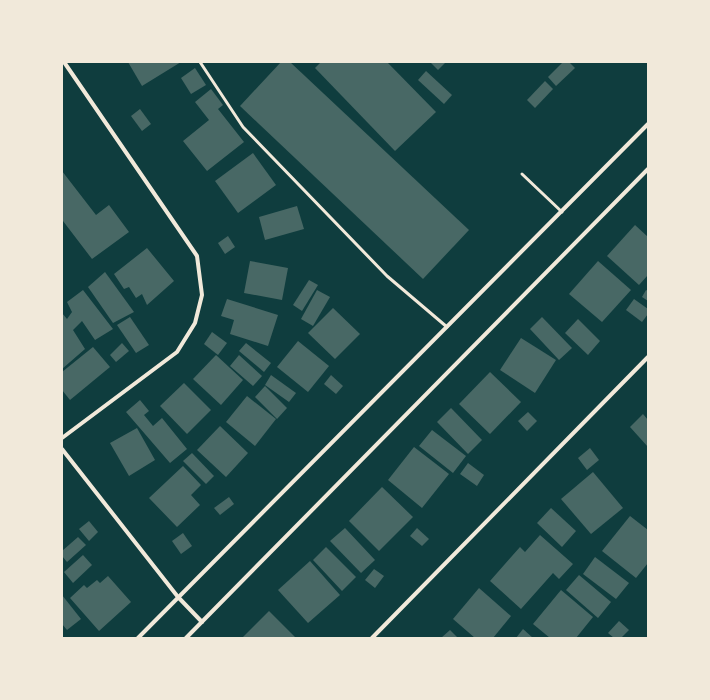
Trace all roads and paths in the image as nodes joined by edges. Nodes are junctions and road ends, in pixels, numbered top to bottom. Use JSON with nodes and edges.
{"nodes":[{"id":1,"x":64,"y":62,"type":"edge"},
{"id":2,"x":200,"y":62,"type":"edge"},
{"id":3,"x":648,"y":124,"type":"edge"},
{"id":4,"x":648,"y":169,"type":"edge"},
{"id":5,"x":522,"y":174,"type":"dead end"},
{"id":6,"x":562,"y":212,"type":"junction"},
{"id":7,"x":447,"y":327,"type":"junction"},
{"id":8,"x":648,"y":357,"type":"edge"},
{"id":9,"x":62,"y":438,"type":"edge"},
{"id":10,"x":62,"y":449,"type":"edge"},
{"id":11,"x":178,"y":597,"type":"junction"},
{"id":12,"x":202,"y":622,"type":"junction"},
{"id":13,"x":138,"y":638,"type":"edge"},
{"id":14,"x":186,"y":638,"type":"edge"},
{"id":15,"x":372,"y":638,"type":"edge"}],
"edges":[{"from":1,"to":9,"type":"street"},
{"from":2,"to":7,"type":"lane"},
{"from":3,"to":6,"type":"street"},
{"from":4,"to":12,"type":"street"},
{"from":5,"to":6,"type":"lane"},
{"from":6,"to":7,"type":"street"},
{"from":7,"to":11,"type":"street"},
{"from":8,"to":15,"type":"street"},
{"from":10,"to":11,"type":"street"},
{"from":11,"to":12,"type":"street"},
{"from":11,"to":13,"type":"street"},
{"from":12,"to":14,"type":"street"}]}
